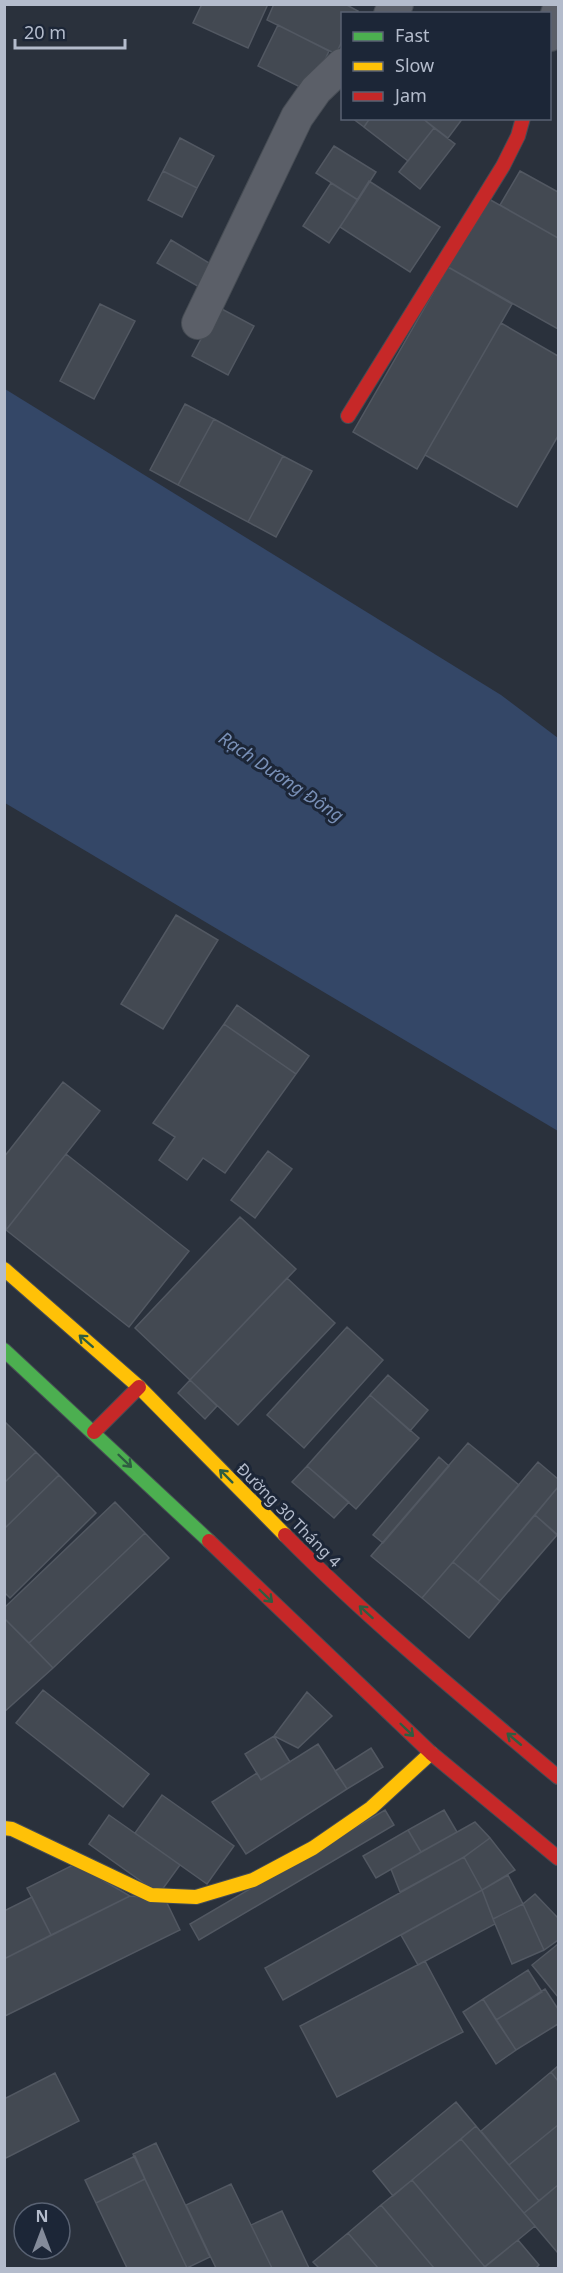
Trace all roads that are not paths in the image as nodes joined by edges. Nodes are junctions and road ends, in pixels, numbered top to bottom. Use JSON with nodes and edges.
{"nodes":[{"id":1,"x":558,"y":11,"type":"edge"},
{"id":2,"x":551,"y":30,"type":"edge"},
{"id":3,"x":341,"y":66,"type":"edge"},
{"id":4,"x":522,"y":120,"type":"edge"},
{"id":5,"x":198,"y":322,"type":"dead end"},
{"id":6,"x":348,"y":416,"type":"dead end"},
{"id":7,"x":4,"y":1269,"type":"edge"},
{"id":8,"x":4,"y":1350,"type":"edge"},
{"id":9,"x":139,"y":1388,"type":"junction"},
{"id":10,"x":94,"y":1432,"type":"junction"},
{"id":11,"x":431,"y":1753,"type":"junction"},
{"id":12,"x":558,"y":1777,"type":"edge"},
{"id":13,"x":4,"y":1828,"type":"edge"},
{"id":14,"x":558,"y":1858,"type":"edge"}],
"edges":[{"from":1,"to":2,"type":"street"},
{"from":3,"to":5,"type":"street"},
{"from":4,"to":6,"type":"main road"},
{"from":9,"to":7,"type":"main road","name":"Đường 30 Tháng 4","one_way":true},
{"from":8,"to":10,"type":"main road"},
{"from":9,"to":10,"type":"main road"},
{"from":12,"to":9,"type":"main road","name":"Đường 30 Tháng 4","one_way":true},
{"from":10,"to":11,"type":"main road","one_way":true},
{"from":11,"to":13,"type":"main road"},
{"from":11,"to":14,"type":"main road"}]}
